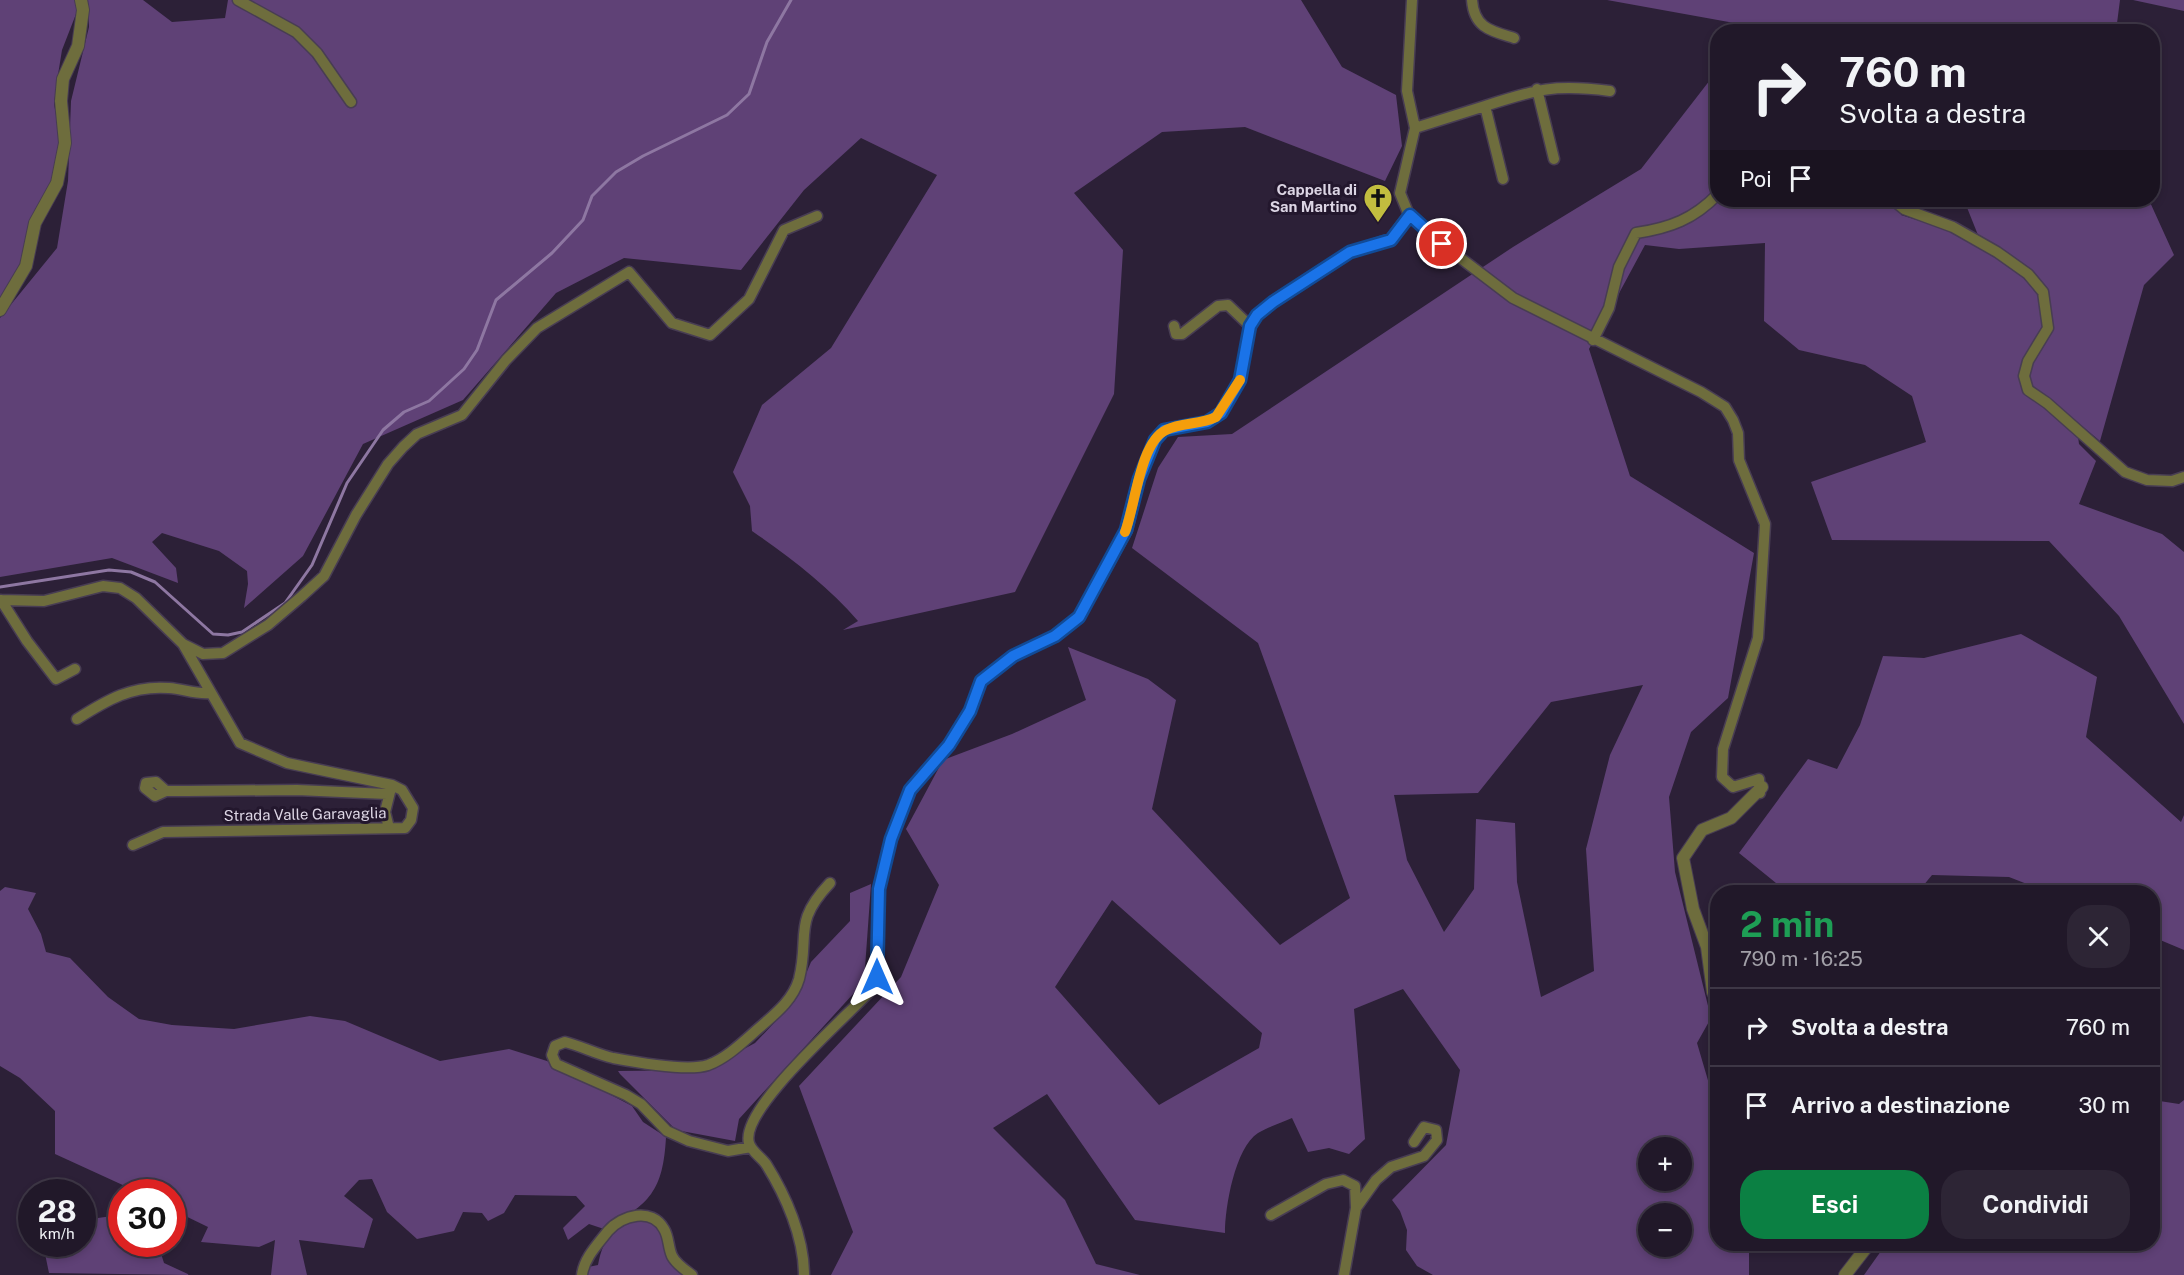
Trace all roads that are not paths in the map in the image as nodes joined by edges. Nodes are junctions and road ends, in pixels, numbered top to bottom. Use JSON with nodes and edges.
{"nodes":[{"id":1,"x":81,"y":0,"type":"edge"},
{"id":2,"x":238,"y":0,"type":"edge"},
{"id":3,"x":1412,"y":0,"type":"edge"},
{"id":4,"x":1472,"y":0,"type":"edge"},
{"id":5,"x":1514,"y":38,"type":"dead end"},
{"id":6,"x":1538,"y":89,"type":"junction"},
{"id":7,"x":1610,"y":91,"type":"dead end"},
{"id":8,"x":351,"y":102,"type":"dead end"},
{"id":9,"x":1485,"y":106,"type":"junction"},
{"id":10,"x":1415,"y":128,"type":"junction"},
{"id":11,"x":1554,"y":159,"type":"dead end"},
{"id":12,"x":1503,"y":179,"type":"dead end"},
{"id":13,"x":1710,"y":201,"type":"edge"},
{"id":14,"x":1902,"y":207,"type":"edge"},
{"id":15,"x":1410,"y":215,"type":"junction"},
{"id":16,"x":817,"y":216,"type":"dead end"},
{"id":17,"x":0,"y":310,"type":"edge"},
{"id":18,"x":1174,"y":326,"type":"dead end"},
{"id":19,"x":1250,"y":326,"type":"junction"},
{"id":20,"x":1593,"y":340,"type":"junction"},
{"id":21,"x":2184,"y":477,"type":"edge"},
{"id":22,"x":1,"y":600,"type":"edge"},
{"id":23,"x":183,"y":644,"type":"junction"},
{"id":24,"x":75,"y":669,"type":"dead end"},
{"id":25,"x":211,"y":693,"type":"junction"},
{"id":26,"x":77,"y":719,"type":"dead end"},
{"id":27,"x":390,"y":790,"type":"junction"},
{"id":28,"x":1761,"y":790,"type":"joint"},
{"id":29,"x":166,"y":791,"type":"dead end"},
{"id":30,"x":389,"y":828,"type":"junction"},
{"id":31,"x":133,"y":845,"type":"dead end"},
{"id":32,"x":830,"y":883,"type":"dead end"},
{"id":33,"x":1710,"y":970,"type":"edge"},
{"id":34,"x":1414,"y":1142,"type":"dead end"},
{"id":35,"x":751,"y":1148,"type":"junction"},
{"id":36,"x":1356,"y":1208,"type":"junction"},
{"id":37,"x":1271,"y":1215,"type":"dead end"},
{"id":38,"x":1864,"y":1251,"type":"edge"},
{"id":39,"x":582,"y":1275,"type":"edge"},
{"id":40,"x":692,"y":1275,"type":"edge"},
{"id":41,"x":804,"y":1275,"type":"edge"},
{"id":42,"x":1344,"y":1275,"type":"edge"},
{"id":43,"x":1845,"y":1275,"type":"edge"}],
"edges":[{"from":1,"to":17,"type":"street"},
{"from":2,"to":8,"type":"street"},
{"from":3,"to":10,"type":"street"},
{"from":4,"to":5,"type":"street"},
{"from":6,"to":7,"type":"street"},
{"from":6,"to":9,"type":"street"},
{"from":6,"to":11,"type":"street"},
{"from":9,"to":10,"type":"street"},
{"from":9,"to":12,"type":"street"},
{"from":10,"to":15,"type":"street"},
{"from":13,"to":20,"type":"street"},
{"from":14,"to":21,"type":"street"},
{"from":15,"to":19,"type":"street"},
{"from":15,"to":20,"type":"street"},
{"from":16,"to":23,"type":"street","name":"Strada Valle Garavaglia"},
{"from":18,"to":19,"type":"street"},
{"from":19,"to":35,"type":"street"},
{"from":20,"to":28,"type":"street"},
{"from":22,"to":23,"type":"street","name":"Strada Valle Garavaglia"},
{"from":22,"to":24,"type":"street"},
{"from":23,"to":25,"type":"street","name":"Strada Valle Garavaglia"},
{"from":25,"to":26,"type":"street"},
{"from":25,"to":27,"type":"street","name":"Strada Valle Garavaglia"},
{"from":27,"to":29,"type":"street"},
{"from":27,"to":30,"type":"street"},
{"from":27,"to":30,"type":"street","name":"Strada Valle Garavaglia"},
{"from":28,"to":33,"type":"street"},
{"from":30,"to":31,"type":"street","name":"Strada Valle Garavaglia"},
{"from":32,"to":35,"type":"street"},
{"from":34,"to":36,"type":"street"},
{"from":35,"to":41,"type":"street"},
{"from":36,"to":37,"type":"street"},
{"from":36,"to":42,"type":"street"},
{"from":38,"to":43,"type":"street"},
{"from":39,"to":40,"type":"street"}]}
